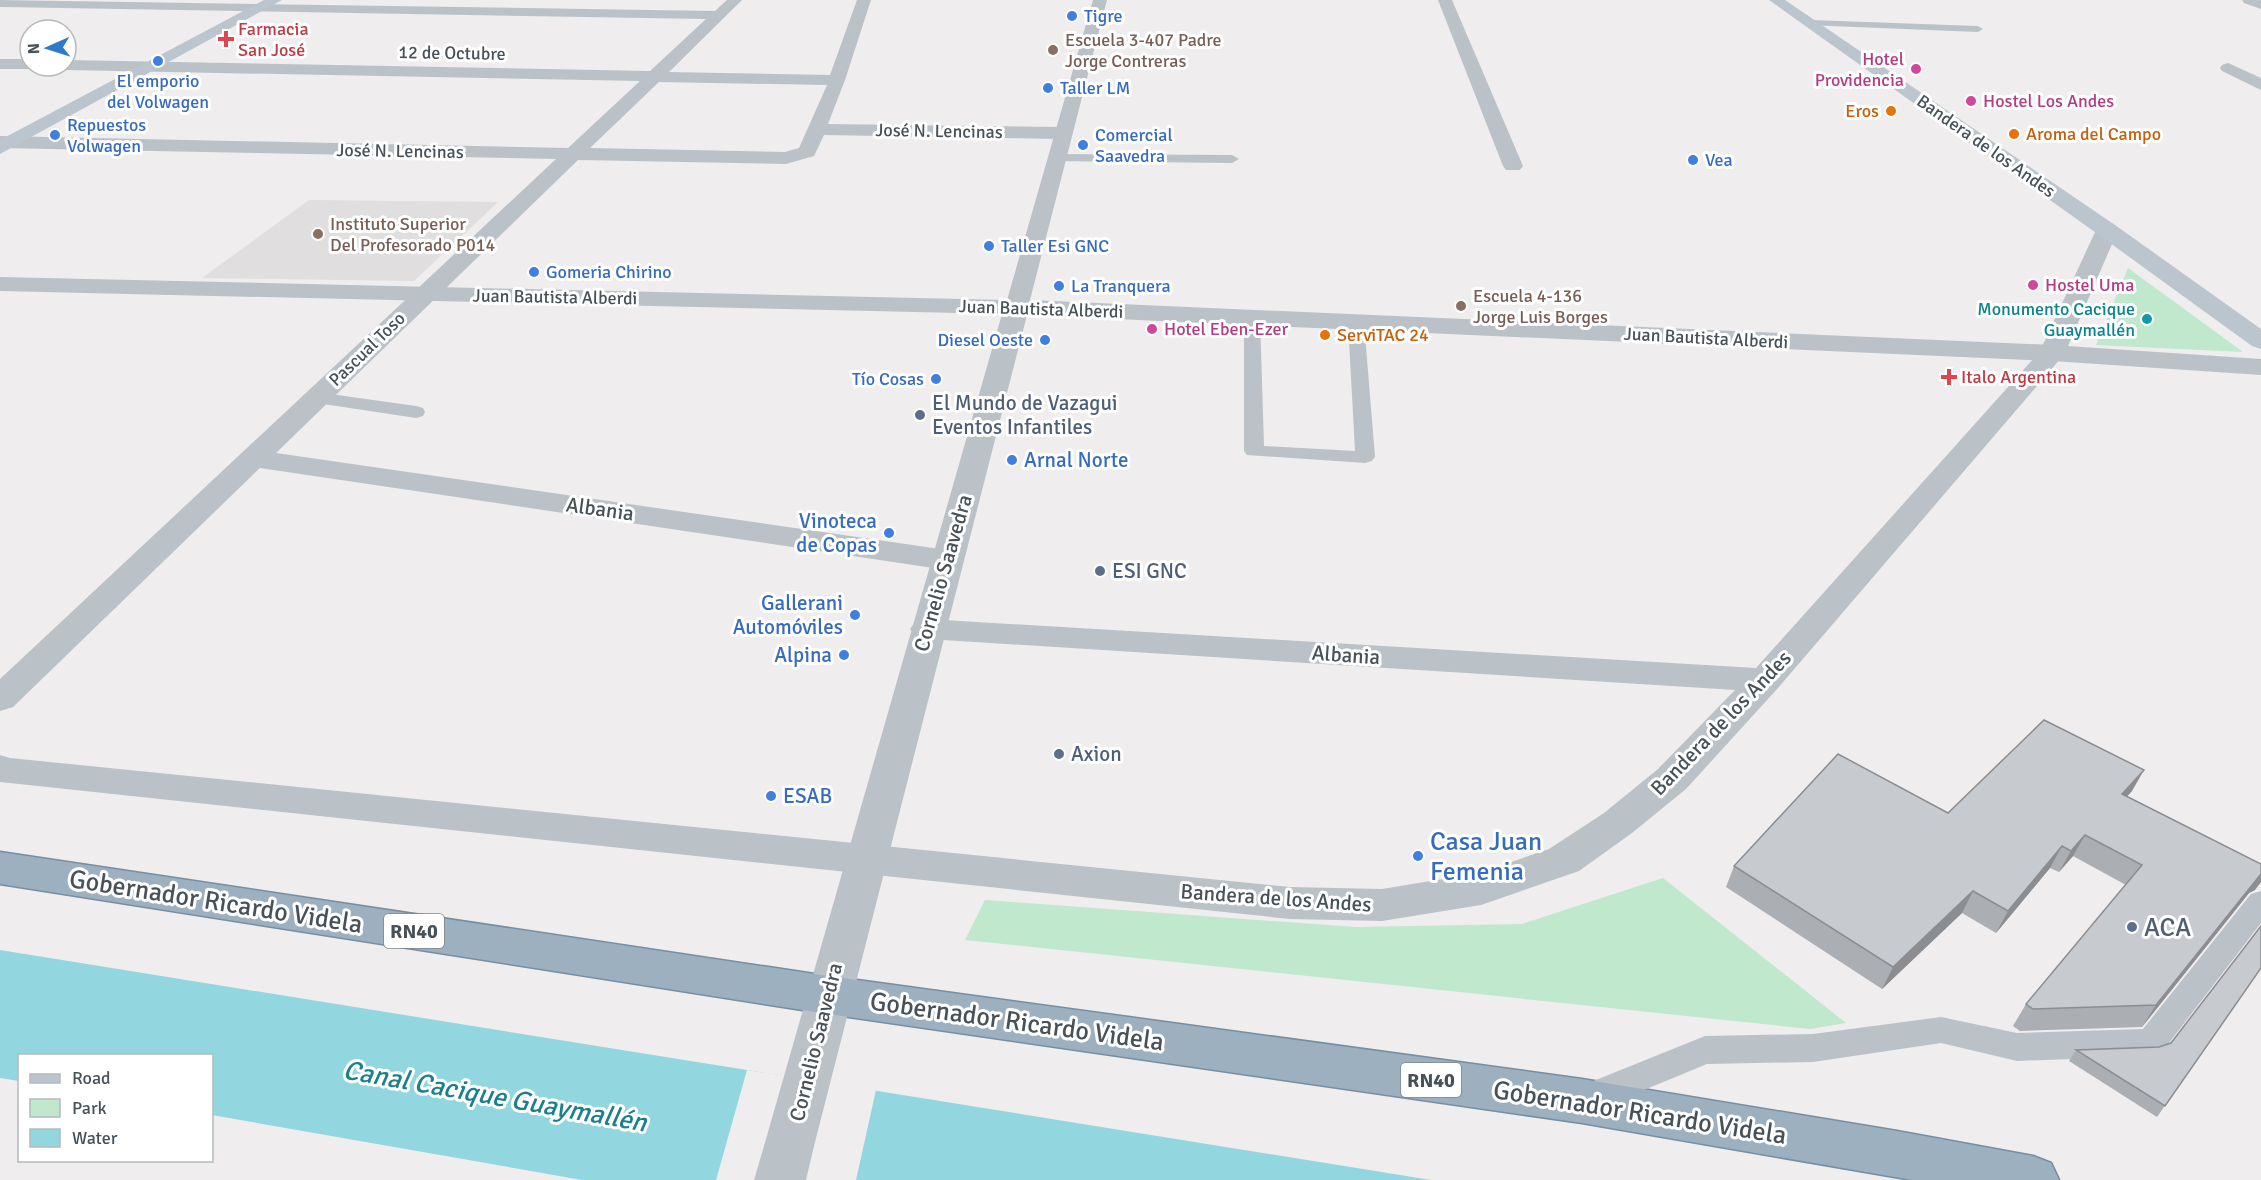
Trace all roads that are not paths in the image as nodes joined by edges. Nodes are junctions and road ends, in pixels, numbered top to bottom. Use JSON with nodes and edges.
{"nodes":[{"id":1,"x":864,"y":0,"type":"edge"},
{"id":2,"x":1100,"y":0,"type":"edge"},
{"id":3,"x":1445,"y":0,"type":"edge"},
{"id":4,"x":1776,"y":0,"type":"edge"},
{"id":5,"x":2249,"y":0,"type":"edge"},
{"id":6,"x":0,"y":3,"type":"edge"},
{"id":7,"x":267,"y":4,"type":"edge"},
{"id":8,"x":2261,"y":5,"type":"edge"},
{"id":9,"x":726,"y":8,"type":"edge"},
{"id":10,"x":1810,"y":23,"type":"junction"},
{"id":11,"x":1978,"y":29,"type":"dead end"},
{"id":12,"x":0,"y":64,"type":"edge"},
{"id":13,"x":18,"y":64,"type":"edge"},
{"id":14,"x":2261,"y":64,"type":"edge"},
{"id":15,"x":78,"y":65,"type":"edge"},
{"id":16,"x":151,"y":67,"type":"junction"},
{"id":17,"x":654,"y":76,"type":"junction"},
{"id":18,"x":837,"y":80,"type":"junction"},
{"id":19,"x":2261,"y":85,"type":"edge"},
{"id":20,"x":817,"y":129,"type":"junction"},
{"id":21,"x":3,"y":144,"type":"edge"},
{"id":22,"x":1058,"y":145,"type":"junction"},
{"id":23,"x":572,"y":154,"type":"junction"},
{"id":24,"x":1232,"y":159,"type":"dead end"},
{"id":25,"x":1513,"y":166,"type":"dead end"},
{"id":26,"x":2107,"y":230,"type":"junction"},
{"id":27,"x":0,"y":284,"type":"edge"},
{"id":28,"x":425,"y":294,"type":"junction"},
{"id":29,"x":1017,"y":307,"type":"junction"},
{"id":30,"x":1252,"y":317,"type":"junction"},
{"id":31,"x":1356,"y":322,"type":"junction"},
{"id":32,"x":2261,"y":341,"type":"edge"},
{"id":33,"x":2052,"y":353,"type":"junction"},
{"id":34,"x":2261,"y":367,"type":"edge"},
{"id":35,"x":316,"y":398,"type":"junction"},
{"id":36,"x":416,"y":412,"type":"dead end"},
{"id":37,"x":253,"y":458,"type":"junction"},
{"id":38,"x":947,"y":560,"type":"junction"},
{"id":39,"x":927,"y":629,"type":"junction"},
{"id":40,"x":1765,"y":680,"type":"junction"},
{"id":41,"x":0,"y":699,"type":"edge"},
{"id":42,"x":0,"y":768,"type":"edge"},
{"id":43,"x":864,"y":860,"type":"junction"},
{"id":44,"x":0,"y":868,"type":"edge"},
{"id":45,"x":2261,"y":902,"type":"edge"},
{"id":46,"x":828,"y":995,"type":"junction"},
{"id":47,"x":1582,"y":1101,"type":"junction"},
{"id":48,"x":784,"y":1163,"type":"edge"},
{"id":49,"x":2033,"y":1180,"type":"edge"}],
"edges":[{"from":1,"to":18,"type":"street"},
{"from":2,"to":22,"type":"street","name":"Cornelio Saavedra"},
{"from":3,"to":25,"type":"street"},
{"from":4,"to":10,"type":"main road","name":"Bandera de los Andes"},
{"from":5,"to":8,"type":"street"},
{"from":6,"to":7,"type":"street"},
{"from":7,"to":9,"type":"street"},
{"from":7,"to":16,"type":"main road"},
{"from":9,"to":17,"type":"street","name":"Pascual Toso"},
{"from":10,"to":11,"type":"lane"},
{"from":10,"to":26,"type":"main road","name":"Bandera de los Andes"},
{"from":12,"to":13,"type":"street"},
{"from":14,"to":19,"type":"street"},
{"from":15,"to":16,"type":"street","name":"12 de Octubre"},
{"from":16,"to":17,"type":"street","name":"12 de Octubre"},
{"from":16,"to":21,"type":"main road"},
{"from":17,"to":18,"type":"street","name":"12 de Octubre"},
{"from":17,"to":23,"type":"street","name":"Pascual Toso"},
{"from":18,"to":20,"type":"street"},
{"from":20,"to":22,"type":"street","name":"José N. Lencinas"},
{"from":20,"to":23,"type":"street","name":"José N. Lencinas"},
{"from":21,"to":23,"type":"street","name":"José N. Lencinas"},
{"from":22,"to":24,"type":"lane"},
{"from":22,"to":29,"type":"street","name":"Cornelio Saavedra"},
{"from":23,"to":28,"type":"street","name":"Pascual Toso"},
{"from":26,"to":32,"type":"main road","name":"Bandera de los Andes"},
{"from":26,"to":33,"type":"street","name":"Bandera de los Andes"},
{"from":27,"to":28,"type":"street","name":"Juan Bautista Alberdi"},
{"from":28,"to":29,"type":"street","name":"Juan Bautista Alberdi"},
{"from":28,"to":35,"type":"street","name":"Pascual Toso"},
{"from":29,"to":30,"type":"street","name":"Juan Bautista Alberdi"},
{"from":29,"to":38,"type":"street","name":"Cornelio Saavedra"},
{"from":30,"to":31,"type":"street","name":"Juan Bautista Alberdi"},
{"from":30,"to":31,"type":"lane"},
{"from":31,"to":33,"type":"street","name":"Juan Bautista Alberdi"},
{"from":33,"to":34,"type":"street","name":"Juan Bautista Alberdi"},
{"from":33,"to":40,"type":"street","name":"Bandera de los Andes"},
{"from":35,"to":36,"type":"lane"},
{"from":35,"to":37,"type":"street","name":"Pascual Toso"},
{"from":37,"to":38,"type":"street","name":"Albania"},
{"from":37,"to":41,"type":"street","name":"Pascual Toso"},
{"from":38,"to":39,"type":"street","name":"Cornelio Saavedra"},
{"from":39,"to":40,"type":"street","name":"Albania"},
{"from":39,"to":43,"type":"street","name":"Cornelio Saavedra"},
{"from":40,"to":43,"type":"street","name":"Bandera de los Andes"},
{"from":42,"to":43,"type":"street","name":"Bandera de los Andes"},
{"from":43,"to":46,"type":"street","name":"Cornelio Saavedra"},
{"from":44,"to":46,"type":"highway","name":"Gobernador Ricardo Videla","number":"RN40"},
{"from":45,"to":47,"type":"lane"},
{"from":46,"to":47,"type":"highway","name":"Gobernador Ricardo Videla","number":"RN40"},
{"from":46,"to":48,"type":"street","name":"Cornelio Saavedra"},
{"from":47,"to":49,"type":"highway","name":"Gobernador Ricardo Videla","number":"RN40"}]}
